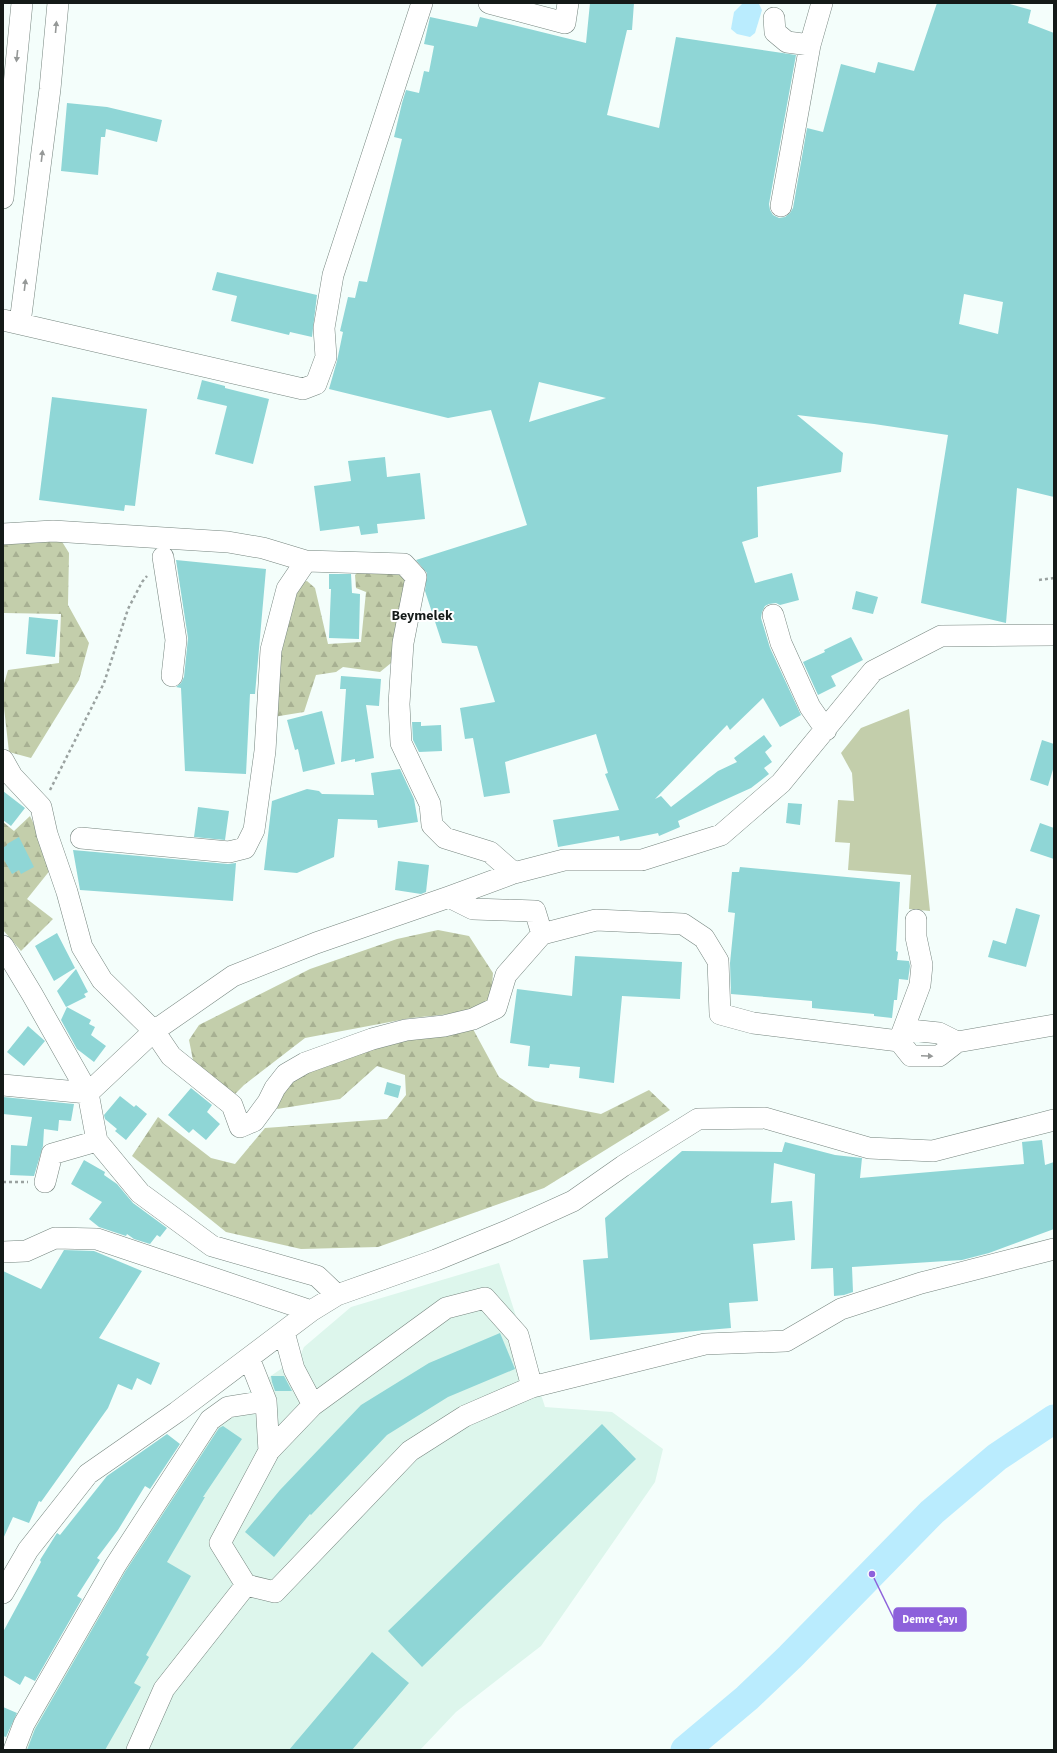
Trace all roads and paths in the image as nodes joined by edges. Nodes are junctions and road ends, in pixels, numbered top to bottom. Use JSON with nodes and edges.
{"nodes":[{"id":1,"x":22,"y":3,"type":"edge"},
{"id":2,"x":58,"y":3,"type":"edge"},
{"id":3,"x":422,"y":3,"type":"edge"},
{"id":4,"x":489,"y":3,"type":"edge"},
{"id":5,"x":568,"y":3,"type":"edge"},
{"id":6,"x":822,"y":3,"type":"edge"},
{"id":7,"x":774,"y":18,"type":"dead end"},
{"id":8,"x":810,"y":45,"type":"junction"},
{"id":9,"x":3,"y":198,"type":"edge"},
{"id":10,"x":781,"y":206,"type":"dead end"},
{"id":11,"x":12,"y":322,"type":"edge"},
{"id":12,"x":3,"y":534,"type":"edge"},
{"id":13,"x":163,"y":557,"type":"joint"},
{"id":14,"x":306,"y":561,"type":"junction"},
{"id":15,"x":1054,"y":578,"type":"edge"},
{"id":16,"x":1039,"y":580,"type":"dead end"},
{"id":17,"x":773,"y":616,"type":"dead end"},
{"id":18,"x":1054,"y":635,"type":"edge"},
{"id":19,"x":172,"y":676,"type":"dead end"},
{"id":20,"x":826,"y":730,"type":"junction"},
{"id":21,"x":3,"y":760,"type":"edge"},
{"id":22,"x":41,"y":807,"type":"junction"},
{"id":23,"x":81,"y":838,"type":"dead end"},
{"id":24,"x":514,"y":873,"type":"junction"},
{"id":25,"x":449,"y":898,"type":"junction"},
{"id":26,"x":916,"y":920,"type":"dead end"},
{"id":27,"x":542,"y":934,"type":"junction"},
{"id":28,"x":3,"y":946,"type":"edge"},
{"id":29,"x":1054,"y":1025,"type":"edge"},
{"id":30,"x":154,"y":1031,"type":"junction"},
{"id":31,"x":899,"y":1041,"type":"junction"},
{"id":32,"x":3,"y":1085,"type":"edge"},
{"id":33,"x":88,"y":1093,"type":"junction"},
{"id":34,"x":1054,"y":1120,"type":"edge"},
{"id":35,"x":97,"y":1141,"type":"junction"},
{"id":36,"x":3,"y":1182,"type":"edge"},
{"id":37,"x":46,"y":1182,"type":"joint"},
{"id":38,"x":1054,"y":1249,"type":"edge"},
{"id":39,"x":3,"y":1252,"type":"edge"},
{"id":40,"x":337,"y":1295,"type":"junction"},
{"id":41,"x":311,"y":1311,"type":"junction"},
{"id":42,"x":284,"y":1332,"type":"junction"},
{"id":43,"x":249,"y":1358,"type":"junction"},
{"id":44,"x":532,"y":1387,"type":"junction"},
{"id":45,"x":266,"y":1401,"type":"junction"},
{"id":46,"x":313,"y":1405,"type":"junction"},
{"id":47,"x":269,"y":1451,"type":"junction"},
{"id":48,"x":28,"y":1550,"type":"junction"},
{"id":49,"x":3,"y":1570,"type":"edge"},
{"id":50,"x":246,"y":1585,"type":"junction"},
{"id":51,"x":3,"y":1593,"type":"edge"},
{"id":52,"x":14,"y":1750,"type":"edge"},
{"id":53,"x":137,"y":1750,"type":"edge"}],
"edges":[{"from":1,"to":9,"type":"street","one_way":true},
{"from":11,"to":2,"type":"street","one_way":true},
{"from":3,"to":11,"type":"street"},
{"from":4,"to":5,"type":"street"},
{"from":6,"to":8,"type":"street"},
{"from":7,"to":8,"type":"street"},
{"from":8,"to":10,"type":"street"},
{"from":12,"to":14,"type":"street"},
{"from":13,"to":19,"type":"street"},
{"from":13,"to":22,"type":"path"},
{"from":14,"to":23,"type":"street"},
{"from":14,"to":24,"type":"street"},
{"from":15,"to":16,"type":"path"},
{"from":17,"to":20,"type":"street"},
{"from":18,"to":20,"type":"street"},
{"from":20,"to":24,"type":"street"},
{"from":21,"to":22,"type":"street"},
{"from":22,"to":30,"type":"street"},
{"from":24,"to":25,"type":"street"},
{"from":25,"to":27,"type":"street"},
{"from":25,"to":30,"type":"street"},
{"from":26,"to":31,"type":"street"},
{"from":27,"to":30,"type":"street"},
{"from":27,"to":31,"type":"street"},
{"from":28,"to":33,"type":"street"},
{"from":29,"to":31,"type":"street"},
{"from":30,"to":33,"type":"street"},
{"from":32,"to":33,"type":"street"},
{"from":33,"to":35,"type":"street"},
{"from":34,"to":40,"type":"street"},
{"from":35,"to":37,"type":"street"},
{"from":35,"to":40,"type":"street"},
{"from":36,"to":37,"type":"path"},
{"from":38,"to":44,"type":"street"},
{"from":39,"to":41,"type":"street"},
{"from":40,"to":41,"type":"street"},
{"from":41,"to":42,"type":"street"},
{"from":42,"to":43,"type":"street"},
{"from":42,"to":46,"type":"street"},
{"from":43,"to":45,"type":"street"},
{"from":43,"to":48,"type":"street"},
{"from":44,"to":46,"type":"street"},
{"from":44,"to":50,"type":"street"},
{"from":45,"to":47,"type":"street"},
{"from":45,"to":52,"type":"street"},
{"from":46,"to":47,"type":"street"},
{"from":47,"to":50,"type":"street"},
{"from":48,"to":49,"type":"street"},
{"from":48,"to":51,"type":"street"},
{"from":50,"to":53,"type":"street"}]}
